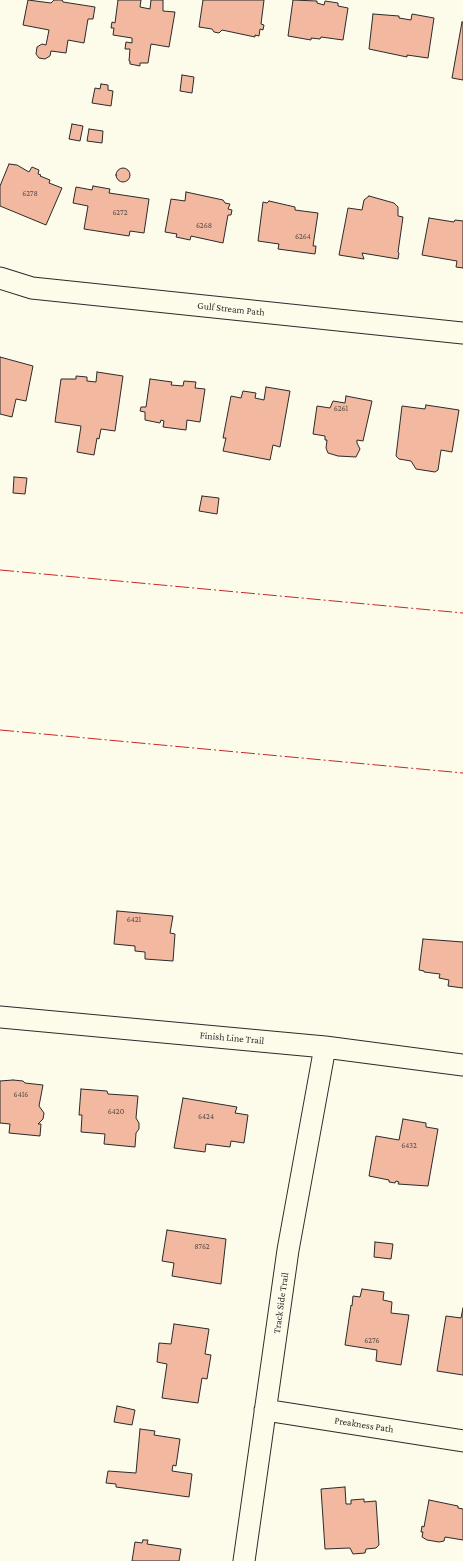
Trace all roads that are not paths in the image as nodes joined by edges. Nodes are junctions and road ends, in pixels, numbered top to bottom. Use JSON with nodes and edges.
{"nodes":[{"id":1,"x":0,"y":278,"type":"edge"},
{"id":2,"x":463,"y":333,"type":"edge"},
{"id":3,"x":0,"y":1017,"type":"edge"},
{"id":4,"x":325,"y":1047,"type":"junction"},
{"id":5,"x":463,"y":1065,"type":"edge"},
{"id":6,"x":265,"y":1410,"type":"junction"},
{"id":7,"x":463,"y":1441,"type":"edge"},
{"id":8,"x":244,"y":1561,"type":"edge"}],
"edges":[{"from":1,"to":2,"type":"street","name":"Gulf Stream Path"},
{"from":3,"to":4,"type":"street","name":"Finish Line Trail"},
{"from":4,"to":5,"type":"street","name":"Finish Line Trail"},
{"from":4,"to":6,"type":"street","name":"Track Side Trail"},
{"from":6,"to":7,"type":"street","name":"Preakness Path"},
{"from":6,"to":8,"type":"street","name":"Track Side Trail"}]}
